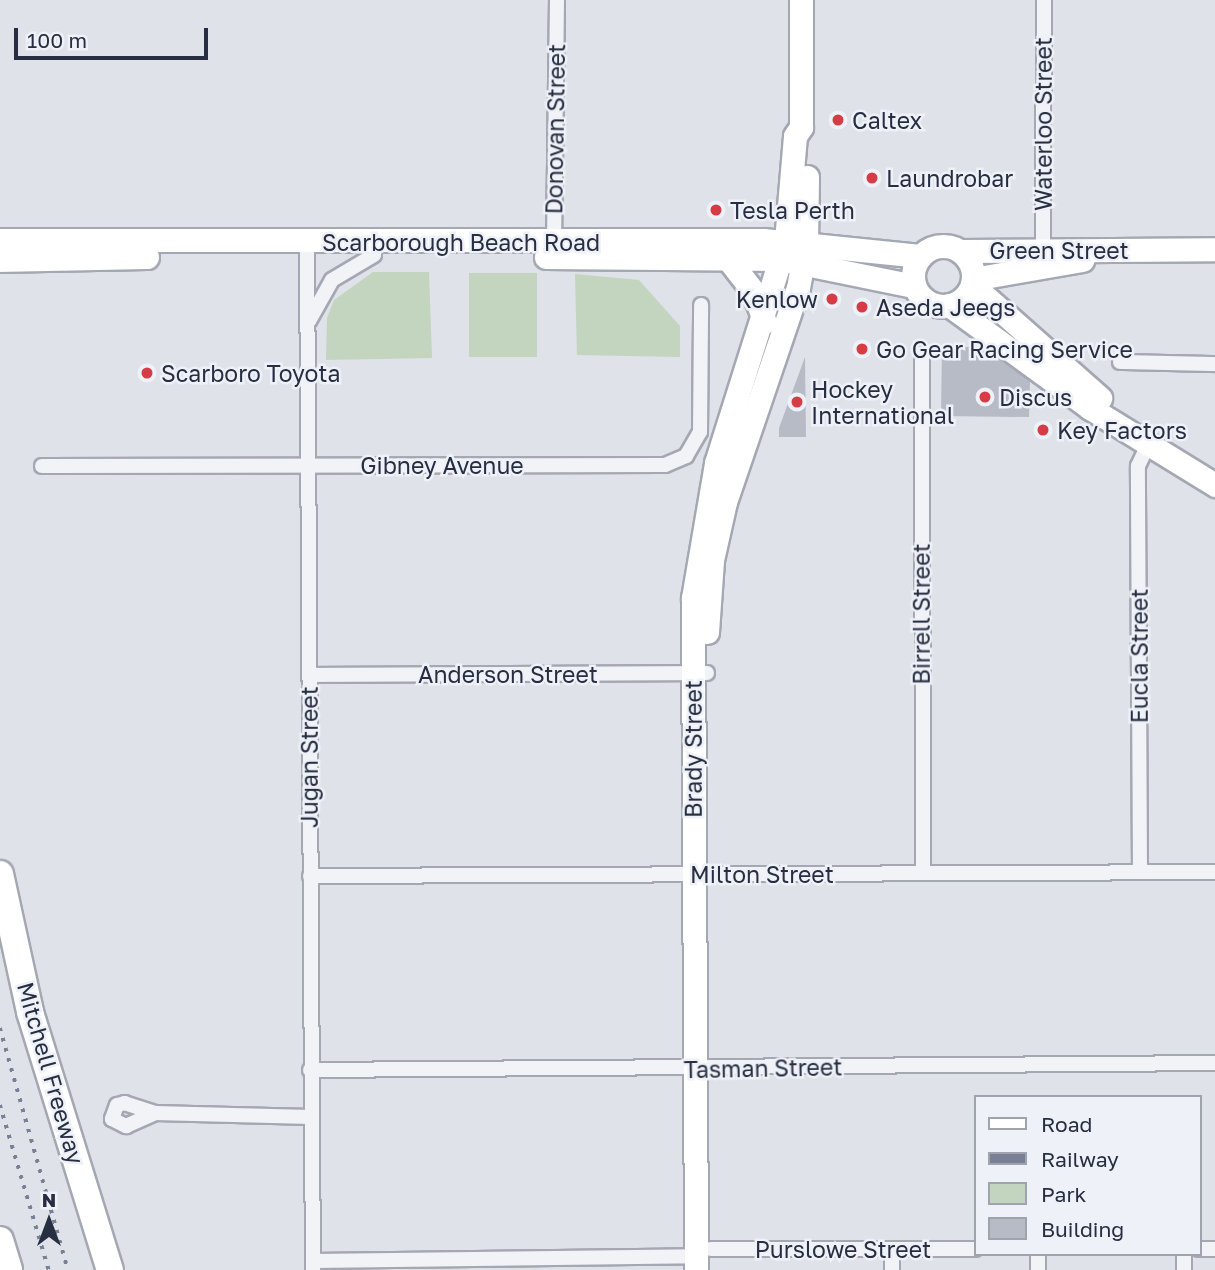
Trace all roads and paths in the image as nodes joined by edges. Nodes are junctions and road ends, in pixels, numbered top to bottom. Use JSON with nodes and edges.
{"nodes":[{"id":1,"x":557,"y":0,"type":"edge"},
{"id":2,"x":801,"y":0,"type":"edge"},
{"id":3,"x":1044,"y":0,"type":"edge"},
{"id":4,"x":801,"y":127,"type":"junction"},
{"id":5,"x":806,"y":216,"type":"junction"},
{"id":6,"x":0,"y":240,"type":"edge"},
{"id":7,"x":1043,"y":248,"type":"junction"},
{"id":8,"x":307,"y":249,"type":"junction"},
{"id":9,"x":554,"y":249,"type":"junction"},
{"id":10,"x":843,"y":249,"type":"junction"},
{"id":11,"x":1215,"y":249,"type":"edge"},
{"id":12,"x":1158,"y":250,"type":"junction"},
{"id":13,"x":960,"y":251,"type":"junction"},
{"id":14,"x":794,"y":252,"type":"junction"},
{"id":15,"x":374,"y":255,"type":"junction"},
{"id":16,"x":920,"y":256,"type":"junction"},
{"id":17,"x":728,"y":259,"type":"junction"},
{"id":18,"x":0,"y":260,"type":"edge"},
{"id":19,"x":972,"y":282,"type":"junction"},
{"id":20,"x":914,"y":286,"type":"junction"},
{"id":21,"x":701,"y":306,"type":"dead end"},
{"id":22,"x":949,"y":306,"type":"junction"},
{"id":23,"x":765,"y":322,"type":"junction"},
{"id":24,"x":307,"y":324,"type":"junction"},
{"id":25,"x":922,"y":355,"type":"dead end"},
{"id":26,"x":1120,"y":362,"type":"dead end"},
{"id":27,"x":1215,"y":364,"type":"edge"},
{"id":28,"x":1149,"y":442,"type":"junction"},
{"id":29,"x":311,"y":465,"type":"junction"},
{"id":30,"x":42,"y":466,"type":"dead end"},
{"id":31,"x":1215,"y":485,"type":"edge"},
{"id":32,"x":700,"y":673,"type":"junction"},
{"id":33,"x":309,"y":675,"type":"junction"},
{"id":34,"x":1140,"y":872,"type":"junction"},
{"id":35,"x":1215,"y":872,"type":"edge"},
{"id":36,"x":923,"y":873,"type":"junction"},
{"id":37,"x":0,"y":874,"type":"edge"},
{"id":38,"x":701,"y":874,"type":"junction"},
{"id":39,"x":310,"y":876,"type":"junction"},
{"id":40,"x":1215,"y":1063,"type":"edge"},
{"id":41,"x":701,"y":1069,"type":"junction"},
{"id":42,"x":310,"y":1070,"type":"junction"},
{"id":43,"x":155,"y":1113,"type":"dead end"},
{"id":44,"x":311,"y":1117,"type":"junction"},
{"id":45,"x":0,"y":1240,"type":"edge"},
{"id":46,"x":892,"y":1249,"type":"junction"},
{"id":47,"x":974,"y":1249,"type":"edge"},
{"id":48,"x":703,"y":1261,"type":"edge"},
{"id":49,"x":313,"y":1266,"type":"edge"},
{"id":50,"x":9,"y":1270,"type":"edge"},
{"id":51,"x":110,"y":1270,"type":"edge"},
{"id":52,"x":892,"y":1270,"type":"edge"}],
"edges":[{"from":1,"to":9,"type":"street","name":"Donovan Street"},
{"from":2,"to":4,"type":"main road"},
{"from":3,"to":7,"type":"street","name":"Waterloo Street"},
{"from":4,"to":5,"type":"main road"},
{"from":4,"to":14,"type":"main road"},
{"from":5,"to":10,"type":"main road"},
{"from":5,"to":14,"type":"main road"},
{"from":6,"to":8,"type":"main road","name":"Scarborough Beach Road"},
{"from":7,"to":12,"type":"main road","name":"Green Street"},
{"from":7,"to":13,"type":"main road","name":"Green Street"},
{"from":8,"to":9,"type":"main road","name":"Scarborough Beach Road"},
{"from":8,"to":15,"type":"main road","name":"Scarborough Beach Road"},
{"from":8,"to":18,"type":"main road","name":"Scarborough Beach Road"},
{"from":8,"to":24,"type":"street","name":"Jugan Street"},
{"from":9,"to":14,"type":"main road","name":"Scarborough Beach Road"},
{"from":9,"to":15,"type":"main road","name":"Scarborough Beach Road"},
{"from":9,"to":17,"type":"main road","name":"Scarborough Beach Road"},
{"from":10,"to":14,"type":"main road","name":"Scarborough Beach Road"},
{"from":10,"to":16,"type":"main road","name":"Scarborough Beach Road"},
{"from":11,"to":12,"type":"main road","name":"Green Street"},
{"from":12,"to":19,"type":"main road","name":"Green Street"},
{"from":13,"to":16,"type":"main road"},
{"from":13,"to":19,"type":"main road"},
{"from":14,"to":17,"type":"main road","name":"Scarborough Beach Road"},
{"from":14,"to":20,"type":"main road","name":"Scarborough Beach Road"},
{"from":14,"to":23,"type":"main road","name":"Brady Street"},
{"from":14,"to":32,"type":"main road","name":"Brady Street"},
{"from":15,"to":24,"type":"street"},
{"from":16,"to":20,"type":"main road"},
{"from":17,"to":23,"type":"main road"},
{"from":19,"to":22,"type":"main road"},
{"from":19,"to":28,"type":"main road"},
{"from":20,"to":22,"type":"main road"},
{"from":21,"to":29,"type":"street","name":"Gibney Avenue"},
{"from":22,"to":28,"type":"main road"},
{"from":23,"to":32,"type":"main road","name":"Brady Street"},
{"from":24,"to":29,"type":"street","name":"Jugan Street"},
{"from":25,"to":36,"type":"street","name":"Birrell Street"},
{"from":26,"to":27,"type":"street"},
{"from":28,"to":31,"type":"main road"},
{"from":28,"to":34,"type":"street","name":"Eucla Street"},
{"from":29,"to":30,"type":"street","name":"Gibney Avenue"},
{"from":29,"to":33,"type":"street","name":"Jugan Street"},
{"from":32,"to":33,"type":"street","name":"Anderson Street"},
{"from":32,"to":38,"type":"main road","name":"Brady Street"},
{"from":33,"to":39,"type":"street","name":"Jugan Street"},
{"from":34,"to":35,"type":"street","name":"Milton Street"},
{"from":34,"to":36,"type":"street","name":"Milton Street"},
{"from":36,"to":38,"type":"street","name":"Milton Street"},
{"from":37,"to":51,"type":"highway","name":"Mitchell Freeway"},
{"from":38,"to":39,"type":"street","name":"Milton Street"},
{"from":38,"to":41,"type":"main road","name":"Brady Street"},
{"from":39,"to":42,"type":"street","name":"Jugan Street"},
{"from":40,"to":41,"type":"street","name":"Tasman Street"},
{"from":41,"to":42,"type":"street","name":"Tasman Street"},
{"from":41,"to":48,"type":"main road","name":"Brady Street"},
{"from":42,"to":44,"type":"street","name":"Jugan Street"},
{"from":43,"to":44,"type":"street"},
{"from":44,"to":49,"type":"street","name":"Jugan Street"},
{"from":45,"to":50,"type":"highway"},
{"from":46,"to":47,"type":"street","name":"Purslowe Street"},
{"from":46,"to":48,"type":"street","name":"Purslowe Street"},
{"from":46,"to":52,"type":"street"},
{"from":48,"to":49,"type":"street","name":"Purslowe Street"}]}
